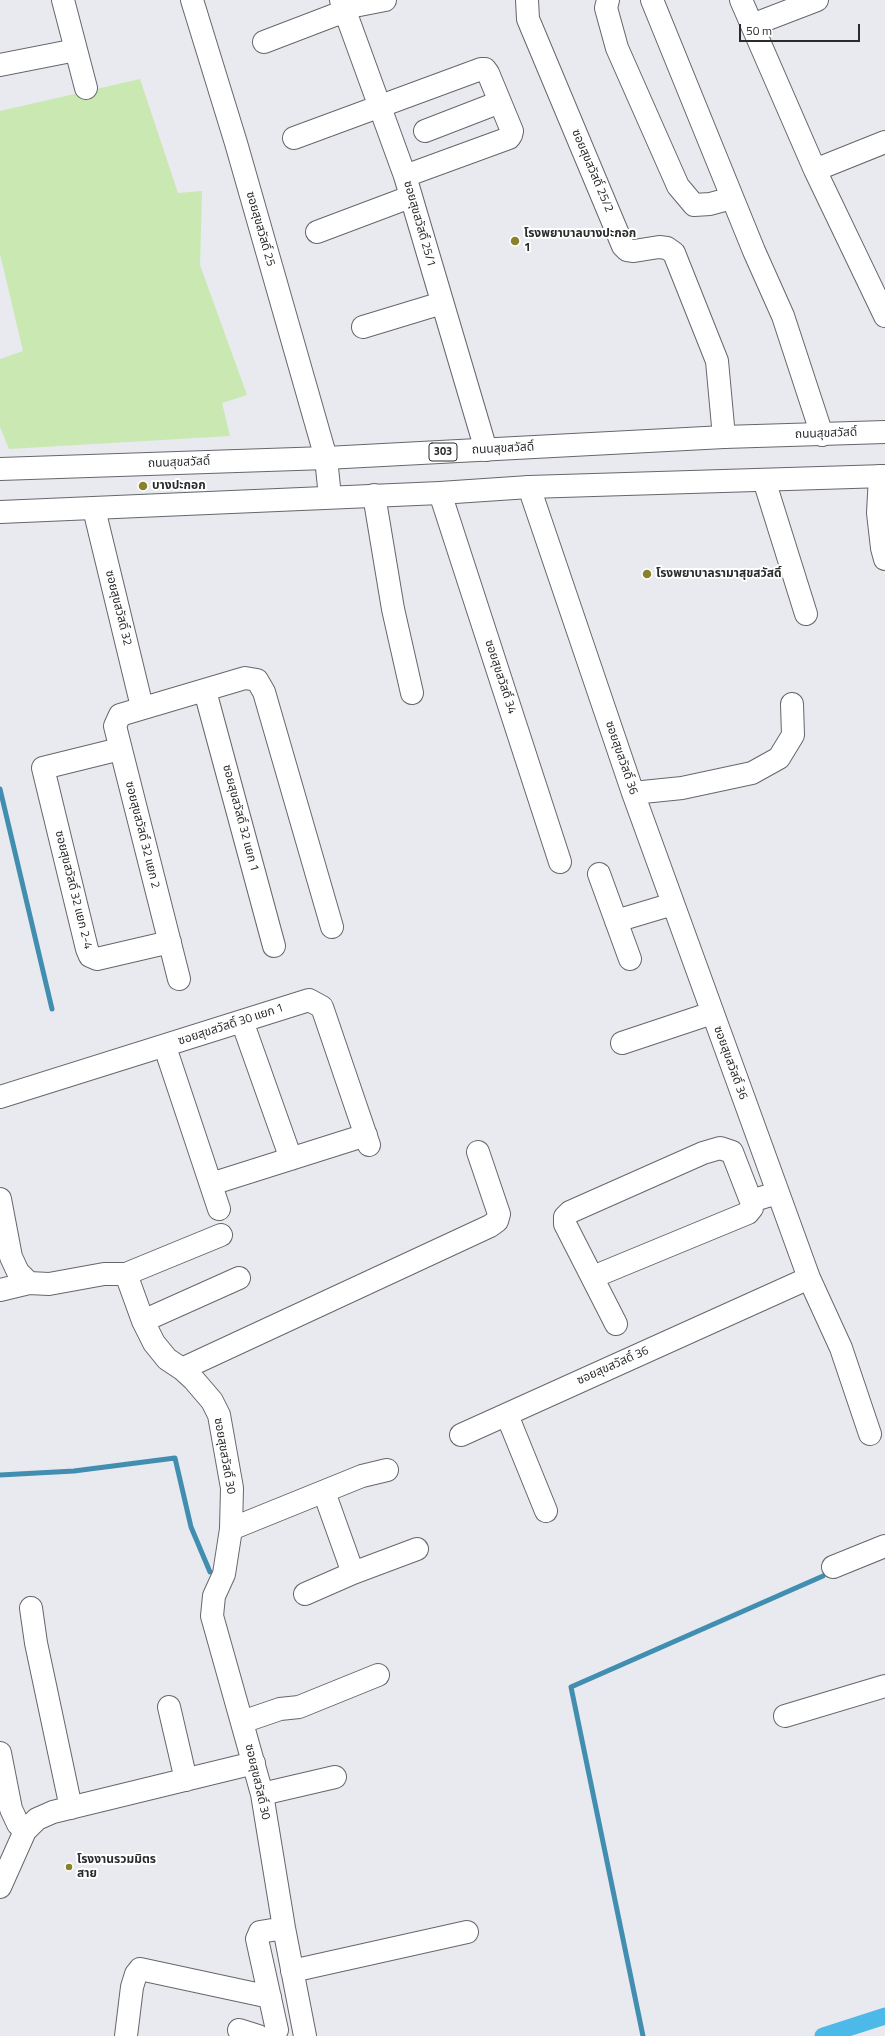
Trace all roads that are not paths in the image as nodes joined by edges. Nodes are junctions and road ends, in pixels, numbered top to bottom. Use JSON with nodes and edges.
{"nodes":[{"id":1,"x":63,"y":0,"type":"edge"},
{"id":2,"x":192,"y":0,"type":"edge"},
{"id":3,"x":385,"y":0,"type":"edge"},
{"id":4,"x":527,"y":0,"type":"edge"},
{"id":5,"x":608,"y":0,"type":"edge"},
{"id":6,"x":652,"y":0,"type":"edge"},
{"id":7,"x":741,"y":0,"type":"edge"},
{"id":8,"x":818,"y":0,"type":"edge"},
{"id":9,"x":344,"y":6,"type":"edge"},
{"id":10,"x":752,"y":25,"type":"junction"},
{"id":11,"x":264,"y":42,"type":"dead end"},
{"id":12,"x":76,"y":50,"type":"junction"},
{"id":13,"x":0,"y":64,"type":"edge"},
{"id":14,"x":86,"y":88,"type":"dead end"},
{"id":15,"x":500,"y":102,"type":"junction"},
{"id":16,"x":381,"y":106,"type":"junction"},
{"id":17,"x":425,"y":131,"type":"dead end"},
{"id":18,"x":294,"y":138,"type":"dead end"},
{"id":19,"x":885,"y":142,"type":"edge"},
{"id":20,"x":815,"y":170,"type":"junction"},
{"id":21,"x":408,"y":186,"type":"junction"},
{"id":22,"x":732,"y":198,"type":"junction"},
{"id":23,"x":316,"y":232,"type":"dead end"},
{"id":24,"x":442,"y":303,"type":"junction"},
{"id":25,"x":885,"y":316,"type":"edge"},
{"id":26,"x":363,"y":327,"type":"dead end"},
{"id":27,"x":885,"y":432,"type":"edge"},
{"id":28,"x":822,"y":434,"type":"junction"},
{"id":29,"x":724,"y":437,"type":"junction"},
{"id":30,"x":486,"y":450,"type":"junction"},
{"id":31,"x":326,"y":458,"type":"junction"},
{"id":32,"x":0,"y":469,"type":"edge"},
{"id":33,"x":882,"y":476,"type":"edge"},
{"id":34,"x":764,"y":480,"type":"junction"},
{"id":35,"x":529,"y":487,"type":"junction"},
{"id":36,"x":440,"y":493,"type":"junction"},
{"id":37,"x":374,"y":495,"type":"junction"},
{"id":38,"x":330,"y":497,"type":"junction"},
{"id":39,"x":94,"y":509,"type":"junction"},
{"id":40,"x":0,"y":512,"type":"edge"},
{"id":41,"x":885,"y":560,"type":"edge"},
{"id":42,"x":806,"y":614,"type":"dead end"},
{"id":43,"x":205,"y":691,"type":"junction"},
{"id":44,"x":412,"y":693,"type":"dead end"},
{"id":45,"x":792,"y":704,"type":"dead end"},
{"id":46,"x":142,"y":708,"type":"junction"},
{"id":47,"x":120,"y":749,"type":"junction"},
{"id":48,"x":633,"y":793,"type":"junction"},
{"id":49,"x":560,"y":862,"type":"dead end"},
{"id":50,"x":599,"y":874,"type":"dead end"},
{"id":51,"x":673,"y":904,"type":"junction"},
{"id":52,"x":616,"y":921,"type":"junction"},
{"id":53,"x":332,"y":927,"type":"dead end"},
{"id":54,"x":170,"y":942,"type":"junction"},
{"id":55,"x":274,"y":946,"type":"dead end"},
{"id":56,"x":630,"y":959,"type":"dead end"},
{"id":57,"x":179,"y":978,"type":"dead end"},
{"id":58,"x":712,"y":1013,"type":"junction"},
{"id":59,"x":242,"y":1022,"type":"junction"},
{"id":60,"x":622,"y":1043,"type":"dead end"},
{"id":61,"x":166,"y":1047,"type":"junction"},
{"id":62,"x":0,"y":1097,"type":"edge"},
{"id":63,"x":478,"y":1152,"type":"dead end"},
{"id":64,"x":291,"y":1159,"type":"junction"},
{"id":65,"x":211,"y":1184,"type":"junction"},
{"id":66,"x":777,"y":1193,"type":"junction"},
{"id":67,"x":0,"y":1199,"type":"edge"},
{"id":68,"x":751,"y":1200,"type":"junction"},
{"id":69,"x":220,"y":1209,"type":"dead end"},
{"id":70,"x":221,"y":1235,"type":"dead end"},
{"id":71,"x":126,"y":1274,"type":"junction"},
{"id":72,"x":238,"y":1278,"type":"dead end"},
{"id":73,"x":593,"y":1278,"type":"junction"},
{"id":74,"x":809,"y":1278,"type":"junction"},
{"id":75,"x":29,"y":1283,"type":"junction"},
{"id":76,"x":0,"y":1290,"type":"edge"},
{"id":77,"x":143,"y":1321,"type":"junction"},
{"id":78,"x":616,"y":1324,"type":"dead end"},
{"id":79,"x":182,"y":1369,"type":"junction"},
{"id":80,"x":507,"y":1415,"type":"junction"},
{"id":81,"x":870,"y":1434,"type":"dead end"},
{"id":82,"x":461,"y":1435,"type":"dead end"},
{"id":83,"x":387,"y":1470,"type":"dead end"},
{"id":84,"x":324,"y":1492,"type":"junction"},
{"id":85,"x":546,"y":1511,"type":"dead end"},
{"id":86,"x":232,"y":1528,"type":"junction"},
{"id":87,"x":885,"y":1546,"type":"edge"},
{"id":88,"x":417,"y":1549,"type":"dead end"},
{"id":89,"x":833,"y":1567,"type":"dead end"},
{"id":90,"x":353,"y":1573,"type":"junction"},
{"id":91,"x":305,"y":1594,"type":"dead end"},
{"id":92,"x":31,"y":1608,"type":"dead end"},
{"id":93,"x":378,"y":1675,"type":"dead end"},
{"id":94,"x":885,"y":1686,"type":"edge"},
{"id":95,"x":169,"y":1707,"type":"dead end"},
{"id":96,"x":785,"y":1716,"type":"dead end"},
{"id":97,"x":242,"y":1722,"type":"junction"},
{"id":98,"x":0,"y":1753,"type":"edge"},
{"id":99,"x":254,"y":1763,"type":"junction"},
{"id":100,"x":335,"y":1777,"type":"dead end"},
{"id":101,"x":186,"y":1780,"type":"junction"},
{"id":102,"x":262,"y":1794,"type":"junction"},
{"id":103,"x":71,"y":1808,"type":"junction"},
{"id":104,"x":25,"y":1831,"type":"junction"},
{"id":105,"x":0,"y":1887,"type":"edge"},
{"id":106,"x":284,"y":1928,"type":"junction"},
{"id":107,"x":467,"y":1932,"type":"dead end"},
{"id":108,"x":292,"y":1971,"type":"junction"},
{"id":109,"x":270,"y":1997,"type":"junction"},
{"id":110,"x":126,"y":2036,"type":"edge"},
{"id":111,"x":273,"y":2036,"type":"edge"},
{"id":112,"x":306,"y":2036,"type":"edge"}],
"edges":[{"from":1,"to":12,"type":"street"},
{"from":2,"to":31,"type":"street","name":"ซอยสุขสวัสดิ์ 25"},
{"from":3,"to":9,"type":"street"},
{"from":4,"to":29,"type":"street","name":"ซอยสุขสวัสดิ์ 25/2"},
{"from":5,"to":22,"type":"street"},
{"from":6,"to":22,"type":"street"},
{"from":7,"to":10,"type":"street"},
{"from":8,"to":10,"type":"street"},
{"from":9,"to":11,"type":"street"},
{"from":9,"to":16,"type":"street","name":"ซอยสุขสวัสดิ์ 25/1"},
{"from":10,"to":20,"type":"street"},
{"from":12,"to":13,"type":"street"},
{"from":12,"to":14,"type":"street"},
{"from":15,"to":16,"type":"street"},
{"from":15,"to":17,"type":"street"},
{"from":15,"to":21,"type":"street"},
{"from":16,"to":18,"type":"street"},
{"from":16,"to":21,"type":"street","name":"ซอยสุขสวัสดิ์ 25/1"},
{"from":19,"to":20,"type":"street"},
{"from":20,"to":25,"type":"street"},
{"from":21,"to":23,"type":"street"},
{"from":21,"to":24,"type":"street","name":"ซอยสุขสวัสดิ์ 25/1"},
{"from":22,"to":28,"type":"street"},
{"from":24,"to":26,"type":"street"},
{"from":24,"to":30,"type":"street","name":"ซอยสุขสวัสดิ์ 25/1"},
{"from":27,"to":28,"type":"street","name":"ถนนสุขสวัสดิ์","number":"303"},
{"from":28,"to":29,"type":"street","name":"ถนนสุขสวัสดิ์","number":"303"},
{"from":29,"to":30,"type":"street","name":"ถนนสุขสวัสดิ์","number":"303"},
{"from":30,"to":31,"type":"street","name":"ถนนสุขสวัสดิ์","number":"303"},
{"from":31,"to":32,"type":"street","name":"ถนนสุขสวัสดิ์","number":"303"},
{"from":31,"to":38,"type":"street","name":"ซอยสุขสวัสดิ์ 25"},
{"from":33,"to":34,"type":"street"},
{"from":33,"to":41,"type":"street"},
{"from":34,"to":35,"type":"street"},
{"from":34,"to":42,"type":"street"},
{"from":35,"to":36,"type":"street"},
{"from":35,"to":48,"type":"street","name":"ซอยสุขสวัสดิ์ 36"},
{"from":36,"to":37,"type":"street"},
{"from":36,"to":49,"type":"street","name":"ซอยสุขสวัสดิ์ 34"},
{"from":37,"to":38,"type":"street"},
{"from":37,"to":44,"type":"street"},
{"from":38,"to":39,"type":"street"},
{"from":39,"to":40,"type":"street"},
{"from":39,"to":46,"type":"street","name":"ซอยสุขสวัสดิ์ 32"},
{"from":43,"to":46,"type":"street","name":"ซอยสุขสวัสดิ์ 32 แยก 2"},
{"from":43,"to":53,"type":"street","name":"ซอยสุขสวัสดิ์ 32 แยก 2"},
{"from":43,"to":55,"type":"street","name":"ซอยสุขสวัสดิ์ 32 แยก 1"},
{"from":45,"to":48,"type":"street"},
{"from":46,"to":47,"type":"street","name":"ซอยสุขสวัสดิ์ 32 แยก 2"},
{"from":47,"to":54,"type":"street","name":"ซอยสุขสวัสดิ์ 32 แยก 2"},
{"from":47,"to":54,"type":"street","name":"ซอยสุขสวัสดิ์ 32 แยก 2-4"},
{"from":48,"to":51,"type":"street","name":"ซอยสุขสวัสดิ์ 36"},
{"from":50,"to":52,"type":"street"},
{"from":51,"to":52,"type":"street"},
{"from":51,"to":58,"type":"street","name":"ซอยสุขสวัสดิ์ 36"},
{"from":52,"to":56,"type":"street"},
{"from":54,"to":57,"type":"street","name":"ซอยสุขสวัสดิ์ 32 แยก 2"},
{"from":58,"to":60,"type":"street"},
{"from":58,"to":66,"type":"street","name":"ซอยสุขสวัสดิ์ 36"},
{"from":59,"to":61,"type":"street","name":"ซอยสุขสวัสดิ์ 30 แยก 1"},
{"from":59,"to":64,"type":"street"},
{"from":59,"to":64,"type":"street","name":"ซอยสุขสวัสดิ์ 30 แยก 1"},
{"from":61,"to":62,"type":"street","name":"ซอยสุขสวัสดิ์ 30 แยก 1"},
{"from":61,"to":65,"type":"street"},
{"from":63,"to":79,"type":"street"},
{"from":64,"to":65,"type":"street"},
{"from":65,"to":69,"type":"street"},
{"from":66,"to":68,"type":"street"},
{"from":66,"to":74,"type":"street","name":"ซอยสุขสวัสดิ์ 36"},
{"from":67,"to":75,"type":"street"},
{"from":68,"to":73,"type":"street"},
{"from":68,"to":73,"type":"street"},
{"from":70,"to":71,"type":"street"},
{"from":71,"to":75,"type":"street"},
{"from":71,"to":77,"type":"street","name":"ซอยสุขสวัสดิ์ 30"},
{"from":72,"to":77,"type":"street"},
{"from":73,"to":78,"type":"street"},
{"from":74,"to":80,"type":"street","name":"ซอยสุขสวัสดิ์ 36"},
{"from":74,"to":81,"type":"street"},
{"from":75,"to":76,"type":"street"},
{"from":77,"to":79,"type":"street","name":"ซอยสุขสวัสดิ์ 30"},
{"from":79,"to":86,"type":"street","name":"ซอยสุขสวัสดิ์ 30"},
{"from":80,"to":82,"type":"street","name":"ซอยสุขสวัสดิ์ 36"},
{"from":80,"to":85,"type":"street"},
{"from":83,"to":84,"type":"street"},
{"from":84,"to":86,"type":"street"},
{"from":84,"to":90,"type":"street"},
{"from":86,"to":97,"type":"street","name":"ซอยสุขสวัสดิ์ 30"},
{"from":87,"to":89,"type":"street"},
{"from":88,"to":90,"type":"street"},
{"from":90,"to":91,"type":"street"},
{"from":92,"to":103,"type":"street"},
{"from":93,"to":97,"type":"street"},
{"from":94,"to":96,"type":"street"},
{"from":95,"to":101,"type":"street"},
{"from":97,"to":99,"type":"street","name":"ซอยสุขสวัสดิ์ 30"},
{"from":98,"to":104,"type":"street"},
{"from":99,"to":101,"type":"street"},
{"from":99,"to":102,"type":"street","name":"ซอยสุขสวัสดิ์ 30"},
{"from":100,"to":102,"type":"street"},
{"from":101,"to":103,"type":"street"},
{"from":102,"to":106,"type":"street","name":"ซอยสุขสวัสดิ์ 30"},
{"from":103,"to":104,"type":"street"},
{"from":104,"to":105,"type":"street"},
{"from":106,"to":108,"type":"street","name":"ซอยสุขสวัสดิ์ 30"},
{"from":106,"to":109,"type":"street"},
{"from":107,"to":108,"type":"street"},
{"from":108,"to":112,"type":"street","name":"ซอยสุขสวัสดิ์ 30"},
{"from":109,"to":110,"type":"street"},
{"from":109,"to":111,"type":"street"}]}
